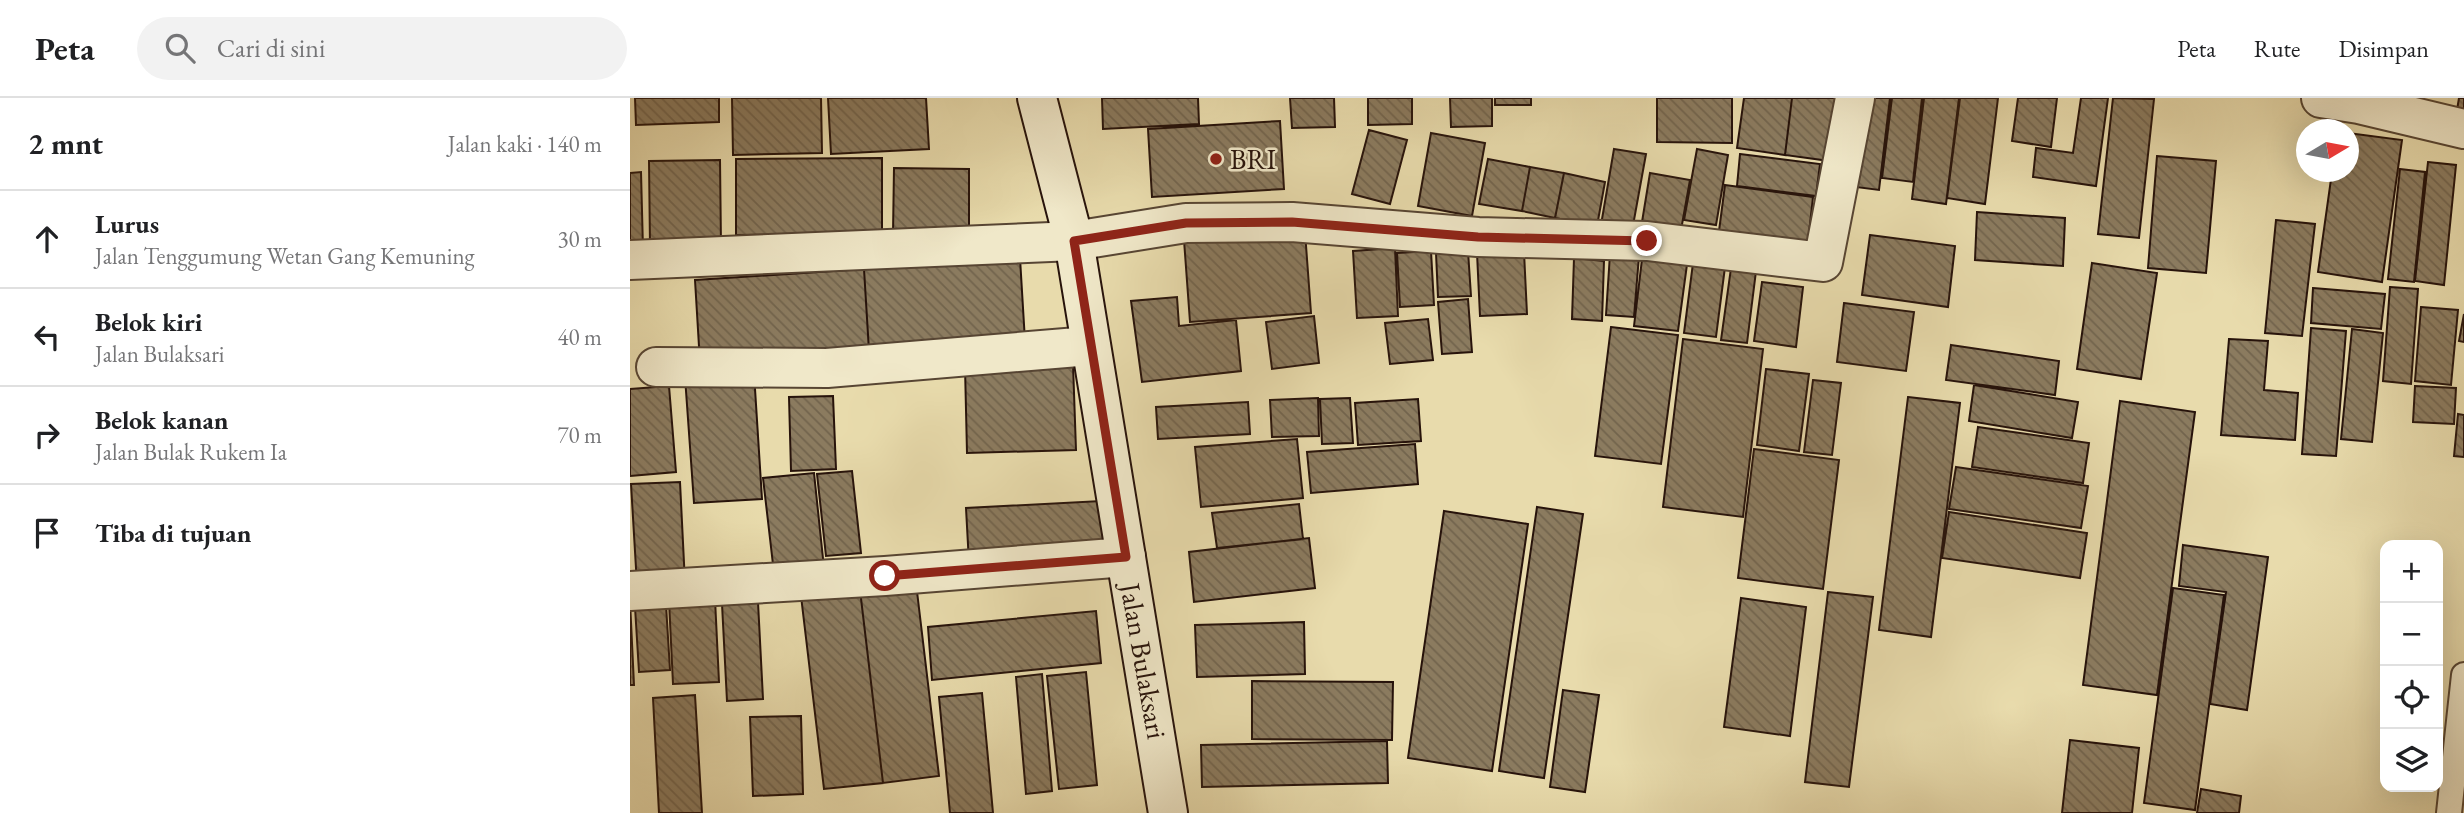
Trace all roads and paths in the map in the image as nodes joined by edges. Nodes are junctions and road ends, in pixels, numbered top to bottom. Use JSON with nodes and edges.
{"nodes":[{"id":1,"x":1037,"y":98,"type":"edge"},
{"id":2,"x":1855,"y":98,"type":"edge"},
{"id":3,"x":2321,"y":98,"type":"edge"},
{"id":4,"x":2453,"y":118,"type":"edge"},
{"id":5,"x":1074,"y":241,"type":"junction"},
{"id":6,"x":630,"y":260,"type":"edge"},
{"id":7,"x":1090,"y":346,"type":"junction"},
{"id":8,"x":656,"y":367,"type":"dead end"},
{"id":9,"x":1126,"y":557,"type":"junction"},
{"id":10,"x":630,"y":592,"type":"edge"},
{"id":11,"x":2464,"y":675,"type":"edge"},
{"id":12,"x":1166,"y":796,"type":"edge"},
{"id":13,"x":2449,"y":813,"type":"edge"}],
"edges":[{"from":1,"to":5,"type":"street","name":"Jalan Bulaksari"},
{"from":2,"to":5,"type":"street"},
{"from":3,"to":4,"type":"street"},
{"from":5,"to":6,"type":"street"},
{"from":5,"to":7,"type":"street","name":"Jalan Bulaksari"},
{"from":7,"to":8,"type":"street"},
{"from":7,"to":9,"type":"street","name":"Jalan Bulaksari"},
{"from":9,"to":10,"type":"street"},
{"from":9,"to":12,"type":"street","name":"Jalan Bulaksari"},
{"from":11,"to":13,"type":"lane"}]}
